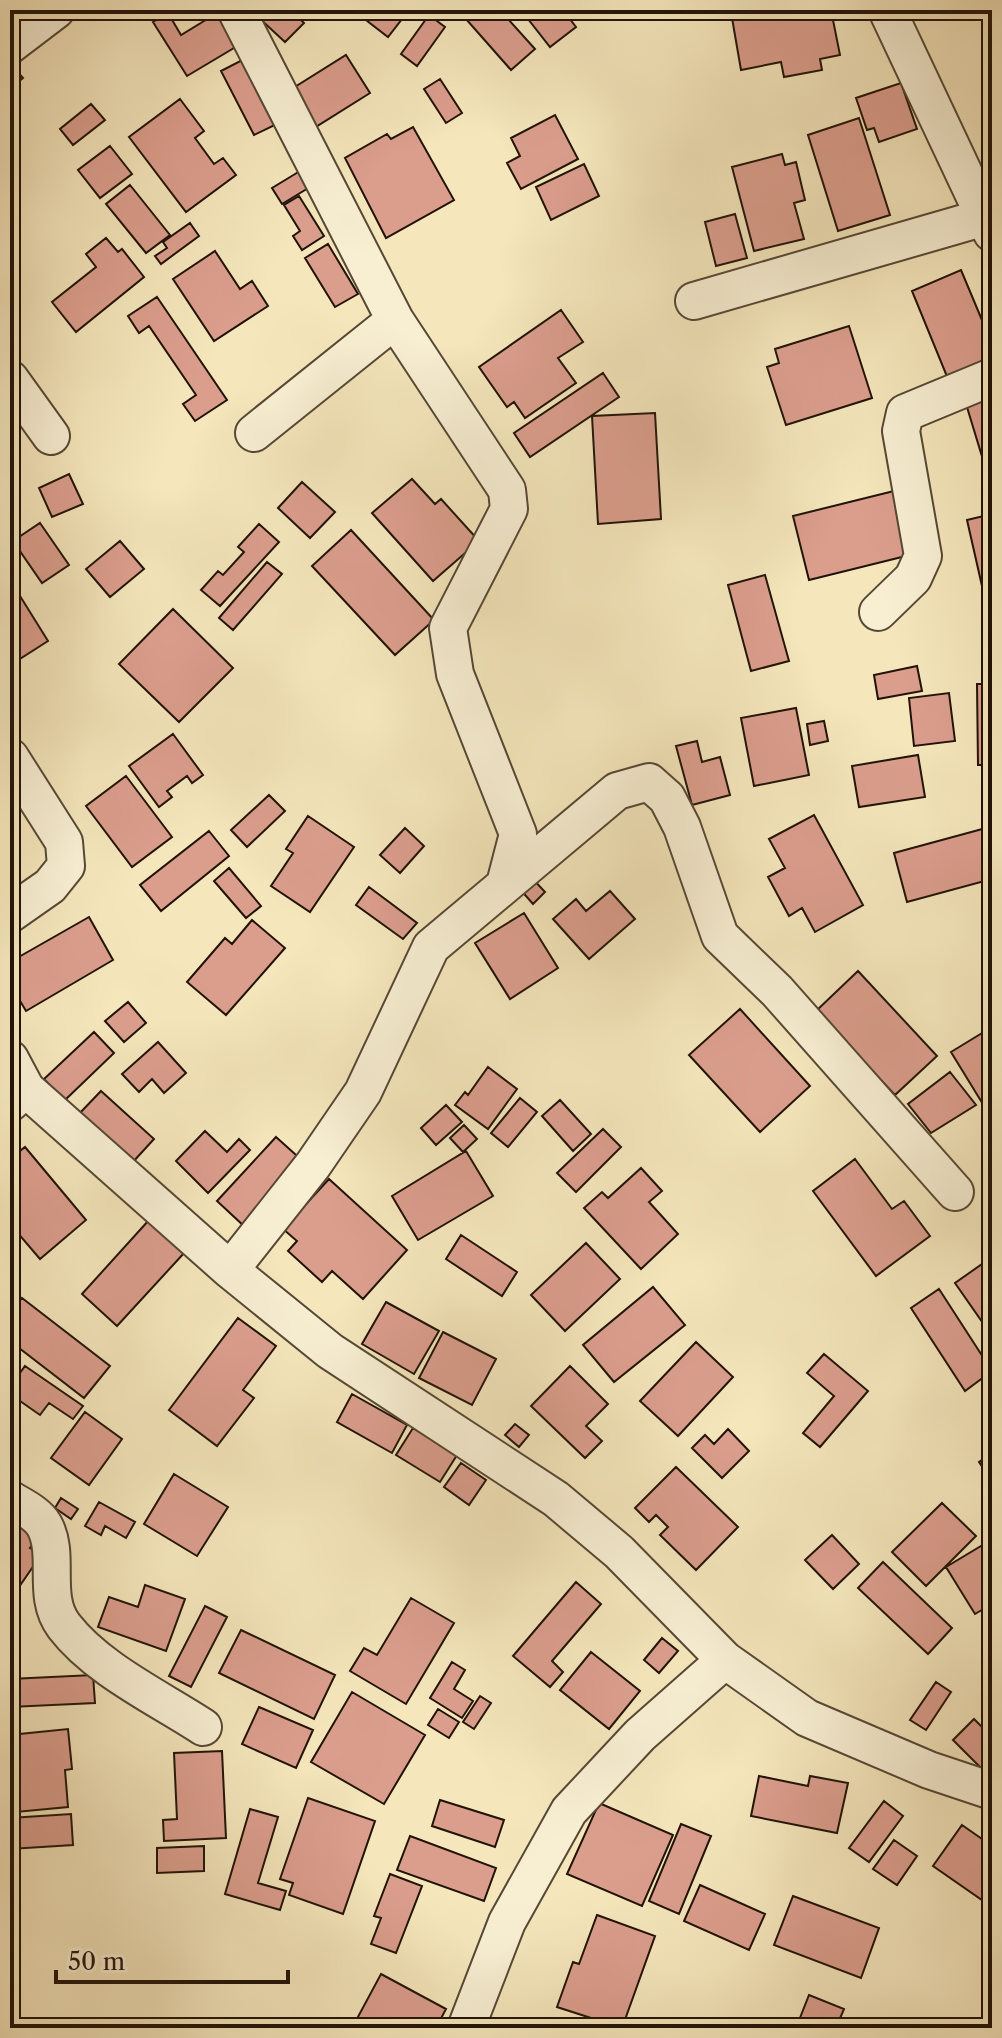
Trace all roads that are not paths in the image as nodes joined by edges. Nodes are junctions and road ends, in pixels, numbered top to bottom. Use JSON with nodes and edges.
{"nodes":[{"id":1,"x":56,"y":10,"type":"edge"},
{"id":2,"x":236,"y":10,"type":"edge"},
{"id":3,"x":887,"y":10,"type":"edge"},
{"id":4,"x":10,"y":45,"type":"edge"},
{"id":5,"x":990,"y":222,"type":"edge"},
{"id":6,"x":694,"y":301,"type":"dead end"},
{"id":7,"x":395,"y":320,"type":"junction"},
{"id":8,"x":992,"y":377,"type":"edge"},
{"id":9,"x":10,"y":379,"type":"edge"},
{"id":10,"x":254,"y":433,"type":"dead end"},
{"id":11,"x":51,"y":436,"type":"dead end"},
{"id":12,"x":878,"y":612,"type":"dead end"},
{"id":13,"x":10,"y":757,"type":"edge"},
{"id":14,"x":505,"y":884,"type":"junction"},
{"id":15,"x":10,"y":914,"type":"edge"},
{"id":16,"x":15,"y":1084,"type":"edge"},
{"id":17,"x":955,"y":1192,"type":"dead end"},
{"id":18,"x":230,"y":1270,"type":"junction"},
{"id":19,"x":10,"y":1499,"type":"edge"},
{"id":20,"x":725,"y":1660,"type":"junction"},
{"id":21,"x":203,"y":1727,"type":"dead end"},
{"id":22,"x":992,"y":1791,"type":"edge"},
{"id":23,"x":466,"y":2028,"type":"edge"}],
"edges":[{"from":1,"to":4,"type":"street"},
{"from":2,"to":7,"type":"street"},
{"from":3,"to":5,"type":"street"},
{"from":5,"to":6,"type":"street"},
{"from":7,"to":10,"type":"street"},
{"from":7,"to":14,"type":"street"},
{"from":8,"to":12,"type":"street"},
{"from":9,"to":11,"type":"street"},
{"from":13,"to":15,"type":"street"},
{"from":14,"to":17,"type":"street"},
{"from":14,"to":18,"type":"street"},
{"from":16,"to":18,"type":"street"},
{"from":18,"to":20,"type":"street"},
{"from":19,"to":21,"type":"street"},
{"from":20,"to":22,"type":"street"},
{"from":20,"to":23,"type":"street"}]}
